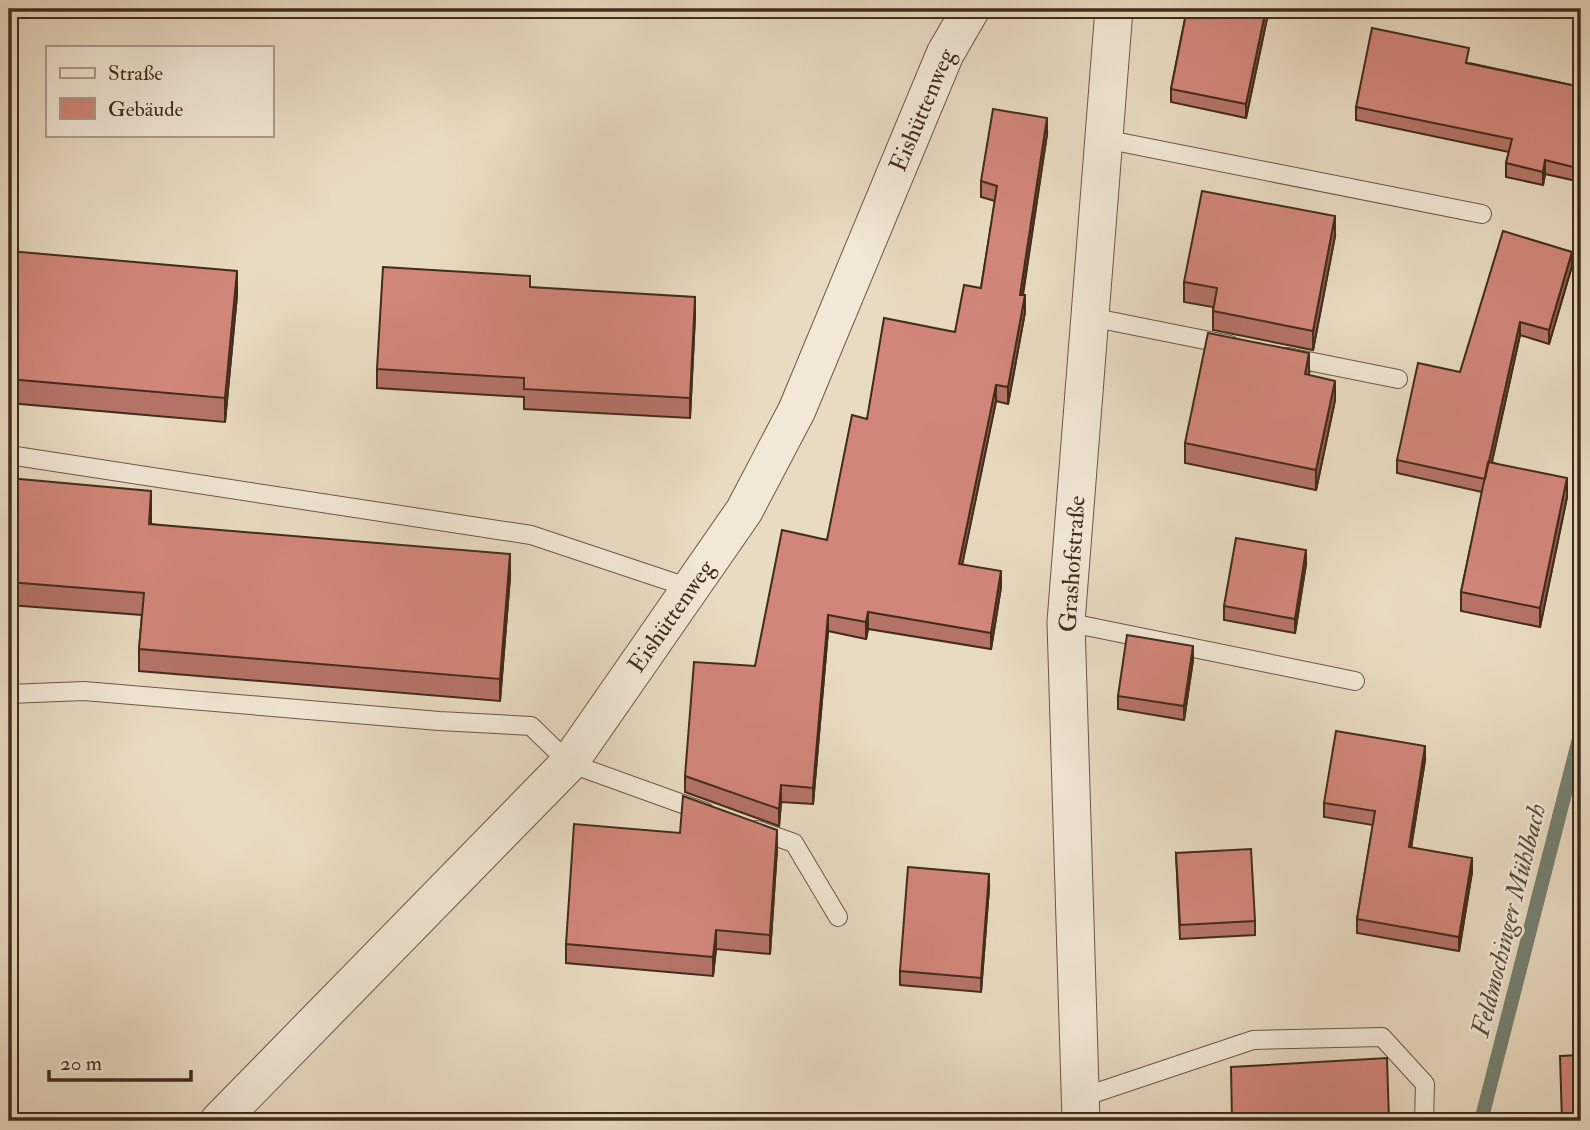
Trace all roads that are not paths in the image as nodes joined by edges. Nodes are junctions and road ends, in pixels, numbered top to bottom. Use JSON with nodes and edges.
{"nodes":[{"id":1,"x":971,"y":9,"type":"edge"},
{"id":2,"x":1114,"y":9,"type":"edge"},
{"id":3,"x":1104,"y":139,"type":"junction"},
{"id":4,"x":1482,"y":214,"type":"dead end"},
{"id":5,"x":1090,"y":317,"type":"junction"},
{"id":6,"x":1251,"y":349,"type":"edge"},
{"id":7,"x":1277,"y":355,"type":"edge"},
{"id":8,"x":1398,"y":379,"type":"dead end"},
{"id":9,"x":9,"y":455,"type":"edge"},
{"id":10,"x":690,"y":589,"type":"junction"},
{"id":11,"x":1066,"y":622,"type":"junction"},
{"id":12,"x":1355,"y":681,"type":"dead end"},
{"id":13,"x":9,"y":694,"type":"edge"},
{"id":14,"x":569,"y":763,"type":"junction"},
{"id":15,"x":719,"y":817,"type":"edge"},
{"id":16,"x":744,"y":826,"type":"edge"},
{"id":17,"x":838,"y":916,"type":"dead end"},
{"id":18,"x":1080,"y":1109,"type":"edge"},
{"id":19,"x":219,"y":1121,"type":"edge"},
{"id":20,"x":1424,"y":1121,"type":"edge"}],
"edges":[{"from":1,"to":10,"type":"street","name":"Eishüttenweg"},
{"from":2,"to":3,"type":"street","name":"Grashofstraße"},
{"from":3,"to":4,"type":"lane"},
{"from":3,"to":5,"type":"street","name":"Grashofstraße"},
{"from":5,"to":6,"type":"lane"},
{"from":5,"to":11,"type":"street","name":"Grashofstraße"},
{"from":7,"to":8,"type":"lane"},
{"from":9,"to":10,"type":"lane"},
{"from":10,"to":14,"type":"street","name":"Eishüttenweg"},
{"from":11,"to":12,"type":"lane"},
{"from":11,"to":18,"type":"street","name":"Grashofstraße"},
{"from":13,"to":14,"type":"lane"},
{"from":14,"to":15,"type":"lane"},
{"from":14,"to":19,"type":"street","name":"Eishüttenweg"},
{"from":16,"to":17,"type":"lane"},
{"from":18,"to":20,"type":"lane"}]}
